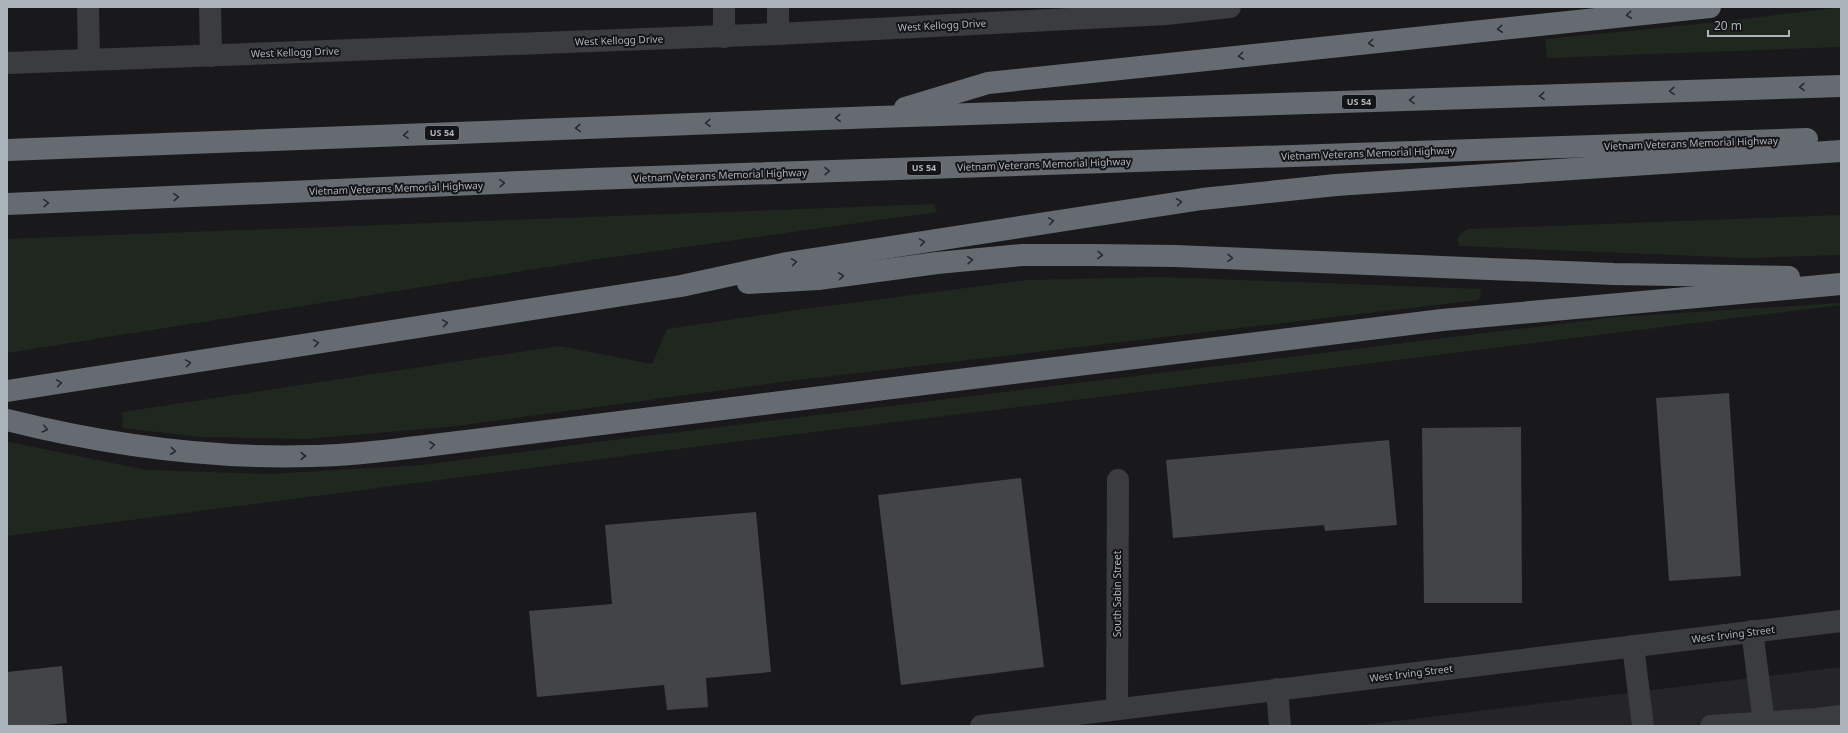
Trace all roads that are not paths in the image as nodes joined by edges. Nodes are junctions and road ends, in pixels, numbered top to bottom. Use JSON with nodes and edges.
{"nodes":[{"id":1,"x":88,"y":7,"type":"edge"},
{"id":2,"x":210,"y":7,"type":"edge"},
{"id":3,"x":724,"y":7,"type":"edge"},
{"id":4,"x":778,"y":7,"type":"edge"},
{"id":5,"x":1230,"y":7,"type":"edge"},
{"id":6,"x":1710,"y":7,"type":"edge"},
{"id":7,"x":1019,"y":14,"type":"edge"},
{"id":8,"x":778,"y":34,"type":"junction"},
{"id":9,"x":724,"y":37,"type":"junction"},
{"id":10,"x":211,"y":56,"type":"junction"},
{"id":11,"x":89,"y":60,"type":"junction"},
{"id":12,"x":7,"y":63,"type":"edge"},
{"id":13,"x":1841,"y":86,"type":"edge"},
{"id":14,"x":877,"y":117,"type":"junction"},
{"id":15,"x":1841,"y":138,"type":"edge"},
{"id":16,"x":7,"y":150,"type":"edge"},
{"id":17,"x":1841,"y":151,"type":"edge"},
{"id":18,"x":7,"y":204,"type":"edge"},
{"id":19,"x":758,"y":276,"type":"junction"},
{"id":20,"x":1841,"y":280,"type":"edge"},
{"id":21,"x":1841,"y":284,"type":"edge"},
{"id":22,"x":7,"y":391,"type":"edge"},
{"id":23,"x":7,"y":420,"type":"edge"},
{"id":24,"x":1118,"y":480,"type":"dead end"},
{"id":25,"x":1841,"y":620,"type":"edge"},
{"id":26,"x":1752,"y":632,"type":"junction"},
{"id":27,"x":1633,"y":646,"type":"junction"},
{"id":28,"x":1278,"y":689,"type":"junction"},
{"id":29,"x":1117,"y":709,"type":"junction"},
{"id":30,"x":1841,"y":716,"type":"edge"},
{"id":31,"x":1764,"y":723,"type":"junction"},
{"id":32,"x":981,"y":726,"type":"edge"},
{"id":33,"x":1280,"y":726,"type":"edge"},
{"id":34,"x":1643,"y":726,"type":"edge"},
{"id":35,"x":1711,"y":726,"type":"edge"}],
"edges":[{"from":1,"to":11,"type":"street"},
{"from":2,"to":10,"type":"street"},
{"from":3,"to":9,"type":"street"},
{"from":4,"to":8,"type":"street"},
{"from":5,"to":7,"type":"street","name":"West Kellogg Drive"},
{"from":6,"to":14,"type":"highway","one_way":true},
{"from":7,"to":8,"type":"street","name":"West Kellogg Drive"},
{"from":8,"to":9,"type":"street","name":"West Kellogg Drive"},
{"from":9,"to":10,"type":"street","name":"West Kellogg Drive"},
{"from":10,"to":11,"type":"street","name":"West Kellogg Drive"},
{"from":11,"to":12,"type":"street","name":"West Kellogg Drive"},
{"from":13,"to":14,"type":"highway","number":"US 54","one_way":true},
{"from":14,"to":16,"type":"highway","number":"US 54","one_way":true},
{"from":18,"to":15,"type":"highway","name":"Vietnam Veterans Memorial Highway","number":"US 54","one_way":true},
{"from":19,"to":17,"type":"highway","one_way":true},
{"from":19,"to":20,"type":"highway","one_way":true},
{"from":22,"to":19,"type":"highway","one_way":true},
{"from":23,"to":21,"type":"highway","one_way":true},
{"from":24,"to":29,"type":"street","name":"South Sabin Street"},
{"from":25,"to":26,"type":"street","name":"West Irving Street"},
{"from":26,"to":27,"type":"street","name":"West Irving Street"},
{"from":26,"to":31,"type":"street"},
{"from":27,"to":28,"type":"street","name":"West Irving Street"},
{"from":27,"to":34,"type":"street"},
{"from":28,"to":29,"type":"street","name":"West Irving Street"},
{"from":28,"to":33,"type":"street"},
{"from":29,"to":32,"type":"street","name":"West Irving Street"},
{"from":30,"to":31,"type":"street"},
{"from":31,"to":35,"type":"street"}]}
